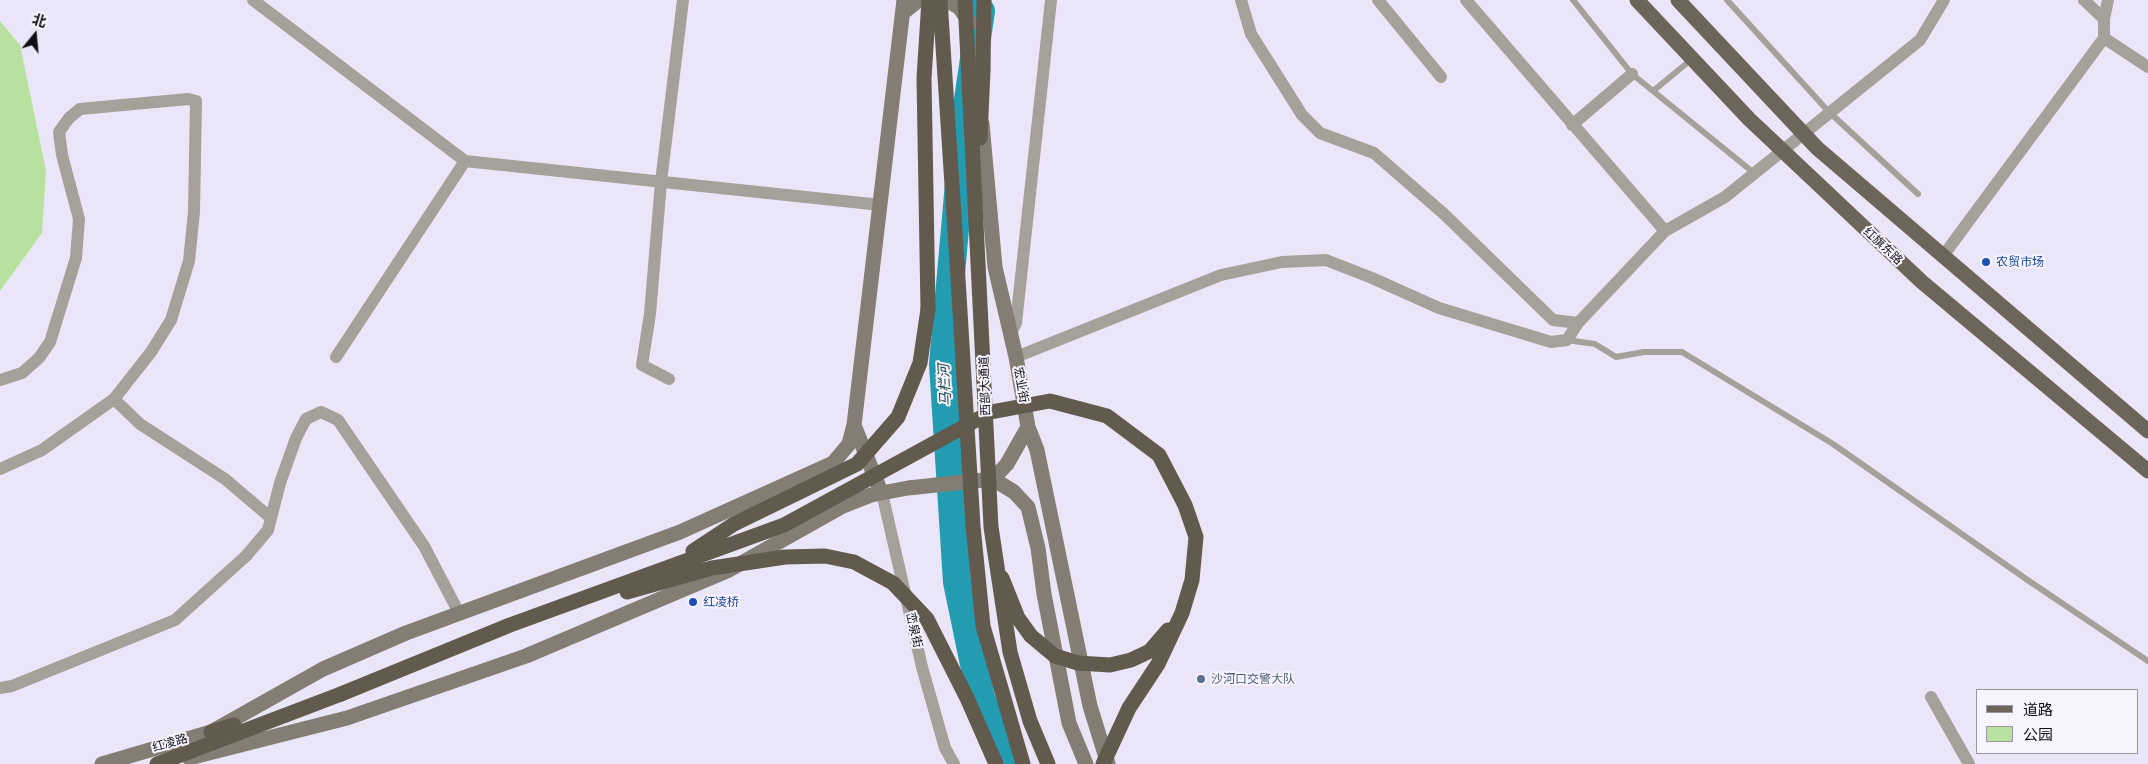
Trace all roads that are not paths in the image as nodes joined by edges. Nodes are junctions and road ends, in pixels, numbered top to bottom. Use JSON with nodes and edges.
{"nodes":[{"id":1,"x":253,"y":0,"type":"edge"},
{"id":2,"x":683,"y":0,"type":"edge"},
{"id":3,"x":919,"y":0,"type":"edge"},
{"id":4,"x":930,"y":0,"type":"edge"},
{"id":5,"x":940,"y":0,"type":"edge"},
{"id":6,"x":945,"y":0,"type":"edge"},
{"id":7,"x":964,"y":0,"type":"edge"},
{"id":8,"x":970,"y":0,"type":"edge"},
{"id":9,"x":984,"y":0,"type":"edge"},
{"id":10,"x":1051,"y":0,"type":"edge"},
{"id":11,"x":1241,"y":0,"type":"edge"},
{"id":12,"x":1378,"y":0,"type":"edge"},
{"id":13,"x":1466,"y":0,"type":"edge"},
{"id":14,"x":1573,"y":0,"type":"edge"},
{"id":15,"x":1637,"y":0,"type":"edge"},
{"id":16,"x":1678,"y":0,"type":"edge"},
{"id":17,"x":1727,"y":0,"type":"edge"},
{"id":18,"x":1944,"y":0,"type":"edge"},
{"id":19,"x":2084,"y":0,"type":"edge"},
{"id":20,"x":2108,"y":0,"type":"edge"},
{"id":21,"x":904,"y":6,"type":"edge"},
{"id":22,"x":2104,"y":19,"type":"junction"},
{"id":23,"x":972,"y":26,"type":"junction"},
{"id":24,"x":2104,"y":38,"type":"junction"},
{"id":25,"x":1692,"y":59,"type":"junction"},
{"id":26,"x":2148,"y":67,"type":"edge"},
{"id":27,"x":1632,"y":74,"type":"junction"},
{"id":28,"x":1441,"y":76,"type":"dead end"},
{"id":29,"x":1653,"y":91,"type":"junction"},
{"id":30,"x":1829,"y":112,"type":"junction"},
{"id":31,"x":1572,"y":125,"type":"junction"},
{"id":32,"x":1804,"y":132,"type":"junction"},
{"id":33,"x":1783,"y":152,"type":"junction"},
{"id":34,"x":464,"y":160,"type":"junction"},
{"id":35,"x":1754,"y":173,"type":"junction"},
{"id":36,"x":661,"y":182,"type":"junction"},
{"id":37,"x":1918,"y":194,"type":"dead end"},
{"id":38,"x":881,"y":205,"type":"junction"},
{"id":39,"x":976,"y":209,"type":"junction"},
{"id":40,"x":1665,"y":231,"type":"junction"},
{"id":41,"x":1943,"y":256,"type":"junction"},
{"id":42,"x":1578,"y":323,"type":"junction"},
{"id":43,"x":1010,"y":335,"type":"junction"},
{"id":44,"x":1567,"y":340,"type":"junction"},
{"id":45,"x":336,"y":357,"type":"dead end"},
{"id":46,"x":1016,"y":357,"type":"junction"},
{"id":47,"x":668,"y":379,"type":"dead end"},
{"id":48,"x":0,"y":380,"type":"edge"},
{"id":49,"x":114,"y":399,"type":"junction"},
{"id":50,"x":854,"y":426,"type":"junction"},
{"id":51,"x":1028,"y":427,"type":"junction"},
{"id":52,"x":2148,"y":431,"type":"edge"},
{"id":53,"x":0,"y":469,"type":"edge"},
{"id":54,"x":2148,"y":470,"type":"edge"},
{"id":55,"x":992,"y":479,"type":"junction"},
{"id":56,"x":882,"y":493,"type":"junction"},
{"id":57,"x":271,"y":518,"type":"junction"},
{"id":58,"x":993,"y":545,"type":"junction"},
{"id":59,"x":673,"y":565,"type":"junction"},
{"id":60,"x":459,"y":613,"type":"junction"},
{"id":61,"x":1182,"y":613,"type":"junction"},
{"id":62,"x":510,"y":625,"type":"junction"},
{"id":63,"x":2148,"y":661,"type":"edge"},
{"id":64,"x":0,"y":688,"type":"edge"},
{"id":65,"x":341,"y":694,"type":"junction"},
{"id":66,"x":1931,"y":697,"type":"dead end"},
{"id":67,"x":211,"y":732,"type":"junction"},
{"id":68,"x":102,"y":764,"type":"edge"},
{"id":69,"x":157,"y":764,"type":"edge"},
{"id":70,"x":163,"y":764,"type":"edge"},
{"id":71,"x":954,"y":764,"type":"edge"},
{"id":72,"x":996,"y":764,"type":"edge"},
{"id":73,"x":1023,"y":764,"type":"edge"},
{"id":74,"x":1048,"y":764,"type":"edge"},
{"id":75,"x":1086,"y":764,"type":"edge"},
{"id":76,"x":1103,"y":764,"type":"edge"},
{"id":77,"x":1108,"y":764,"type":"edge"},
{"id":78,"x":1969,"y":764,"type":"edge"}],
"edges":[{"from":1,"to":34,"type":"street"},
{"from":2,"to":36,"type":"street"},
{"from":3,"to":21,"type":"main road"},
{"from":4,"to":59,"type":"highway","bridge":true},
{"from":5,"to":73,"type":"highway","name":"西部大通道","bridge":true},
{"from":6,"to":23,"type":"main road"},
{"from":7,"to":39,"type":"highway","name":"西部大通道","bridge":true},
{"from":8,"to":23,"type":"main road","name":"宏业街"},
{"from":9,"to":39,"type":"highway","bridge":true},
{"from":10,"to":43,"type":"street"},
{"from":11,"to":42,"type":"street"},
{"from":12,"to":28,"type":"street"},
{"from":13,"to":31,"type":"street"},
{"from":14,"to":27,"type":"lane"},
{"from":15,"to":25,"type":"main road","name":"红旗东路"},
{"from":16,"to":32,"type":"main road"},
{"from":17,"to":30,"type":"lane"},
{"from":18,"to":30,"type":"street"},
{"from":19,"to":22,"type":"street"},
{"from":20,"to":22,"type":"street"},
{"from":21,"to":38,"type":"main road"},
{"from":22,"to":24,"type":"street"},
{"from":23,"to":43,"type":"main road","name":"宏业街","bridge":true},
{"from":24,"to":26,"type":"street"},
{"from":24,"to":41,"type":"street"},
{"from":25,"to":29,"type":"lane"},
{"from":25,"to":33,"type":"main road","name":"红旗东路"},
{"from":27,"to":29,"type":"lane"},
{"from":27,"to":31,"type":"street"},
{"from":29,"to":35,"type":"lane"},
{"from":30,"to":32,"type":"street"},
{"from":30,"to":37,"type":"lane"},
{"from":31,"to":40,"type":"street"},
{"from":32,"to":33,"type":"street"},
{"from":32,"to":41,"type":"main road"},
{"from":33,"to":35,"type":"street"},
{"from":33,"to":54,"type":"main road","name":"红旗东路"},
{"from":34,"to":36,"type":"street"},
{"from":34,"to":45,"type":"street"},
{"from":35,"to":40,"type":"street"},
{"from":36,"to":38,"type":"street"},
{"from":36,"to":47,"type":"street"},
{"from":38,"to":50,"type":"main road"},
{"from":39,"to":58,"type":"highway","name":"西部大通道","bridge":true},
{"from":40,"to":42,"type":"street"},
{"from":41,"to":52,"type":"main road"},
{"from":42,"to":44,"type":"street"},
{"from":43,"to":46,"type":"main road","name":"宏业街"},
{"from":44,"to":46,"type":"street"},
{"from":44,"to":63,"type":"lane"},
{"from":46,"to":51,"type":"main road","name":"宏业街"},
{"from":48,"to":49,"type":"street"},
{"from":49,"to":53,"type":"street"},
{"from":49,"to":57,"type":"street"},
{"from":50,"to":56,"type":"main road"},
{"from":50,"to":60,"type":"main road","name":"红凌路"},
{"from":51,"to":55,"type":"main road"},
{"from":51,"to":77,"type":"main road","name":"宏业街"},
{"from":55,"to":56,"type":"main road"},
{"from":55,"to":75,"type":"main road"},
{"from":56,"to":70,"type":"main road"},
{"from":56,"to":71,"type":"street","name":"峦泉街"},
{"from":57,"to":60,"type":"street"},
{"from":57,"to":64,"type":"street"},
{"from":58,"to":61,"type":"highway","bridge":true},
{"from":58,"to":74,"type":"highway","name":"西部大通道","bridge":true},
{"from":59,"to":61,"type":"highway","bridge":true},
{"from":59,"to":62,"type":"highway","bridge":true},
{"from":60,"to":67,"type":"main road","name":"红凌路"},
{"from":61,"to":76,"type":"highway","bridge":true},
{"from":62,"to":65,"type":"highway","bridge":true},
{"from":62,"to":72,"type":"highway","bridge":true},
{"from":65,"to":67,"type":"highway"},
{"from":65,"to":69,"type":"highway"},
{"from":66,"to":78,"type":"street"},
{"from":67,"to":68,"type":"main road","name":"红凌路"}]}
